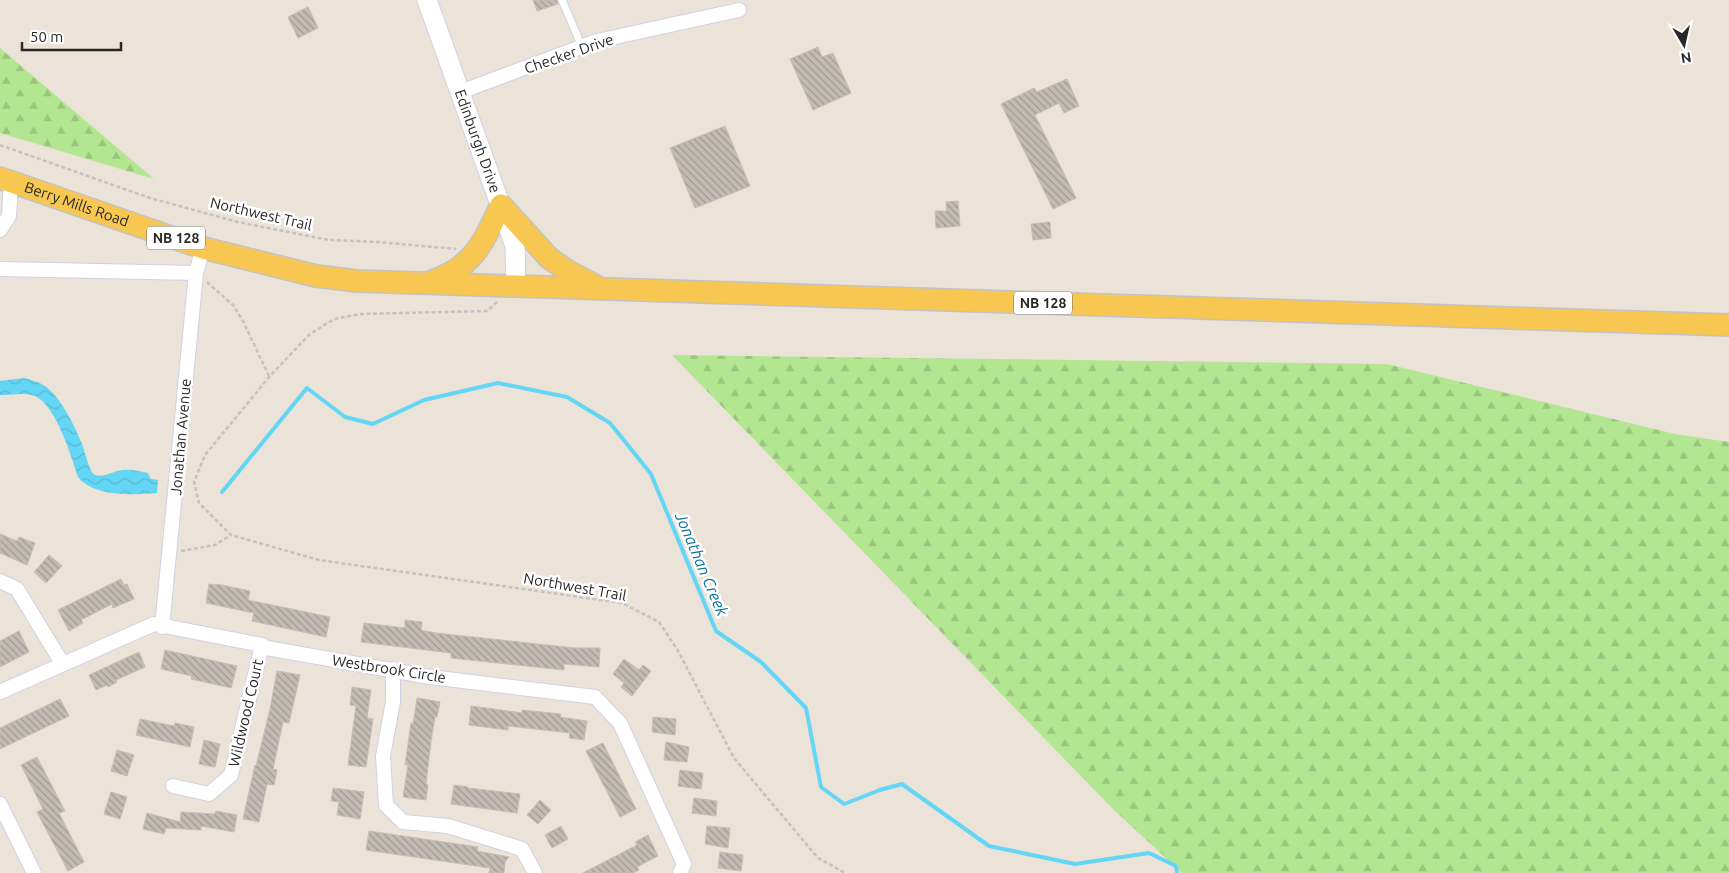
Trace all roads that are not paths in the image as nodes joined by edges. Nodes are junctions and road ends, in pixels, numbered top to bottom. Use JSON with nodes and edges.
{"nodes":[{"id":1,"x":427,"y":0,"type":"edge"},
{"id":2,"x":562,"y":0,"type":"edge"},
{"id":3,"x":738,"y":10,"type":"dead end"},
{"id":4,"x":582,"y":48,"type":"junction"},
{"id":5,"x":460,"y":92,"type":"junction"},
{"id":6,"x":5,"y":180,"type":"edge"},
{"id":7,"x":501,"y":205,"type":"junction"},
{"id":8,"x":0,"y":230,"type":"edge"},
{"id":9,"x":202,"y":248,"type":"junction"},
{"id":10,"x":0,"y":269,"type":"edge"},
{"id":11,"x":196,"y":273,"type":"junction"},
{"id":12,"x":426,"y":284,"type":"junction"},
{"id":13,"x":516,"y":286,"type":"junction"},
{"id":14,"x":600,"y":288,"type":"junction"},
{"id":15,"x":1729,"y":325,"type":"edge"},
{"id":16,"x":0,"y":581,"type":"edge"},
{"id":17,"x":162,"y":627,"type":"junction"},
{"id":18,"x":262,"y":645,"type":"junction"},
{"id":19,"x":62,"y":663,"type":"junction"},
{"id":20,"x":393,"y":669,"type":"junction"},
{"id":21,"x":0,"y":692,"type":"edge"},
{"id":22,"x":173,"y":786,"type":"dead end"},
{"id":23,"x":0,"y":804,"type":"edge"},
{"id":24,"x":34,"y":873,"type":"edge"},
{"id":25,"x":535,"y":873,"type":"edge"},
{"id":26,"x":680,"y":873,"type":"edge"}],
"edges":[{"from":1,"to":5,"type":"street","name":"Edinburgh Drive"},
{"from":2,"to":4,"type":"lane"},
{"from":3,"to":4,"type":"street","name":"Checker Drive"},
{"from":4,"to":5,"type":"street","name":"Checker Drive"},
{"from":5,"to":7,"type":"street","name":"Edinburgh Drive"},
{"from":6,"to":8,"type":"street"},
{"from":6,"to":9,"type":"main road","name":"Berry Mills Road","number":"NB 128"},
{"from":7,"to":12,"type":"main road"},
{"from":7,"to":13,"type":"street","name":"Edinburgh Drive"},
{"from":7,"to":14,"type":"main road"},
{"from":9,"to":11,"type":"street","name":"Jonathan Avenue"},
{"from":9,"to":12,"type":"main road","name":"Berry Mills Road","number":"NB 128"},
{"from":10,"to":11,"type":"street"},
{"from":11,"to":17,"type":"street","name":"Jonathan Avenue"},
{"from":12,"to":13,"type":"main road","number":"NB 128"},
{"from":13,"to":14,"type":"main road","number":"NB 128"},
{"from":14,"to":15,"type":"main road","number":"NB 128"},
{"from":16,"to":19,"type":"street"},
{"from":17,"to":18,"type":"street","name":"Westbrook Circle"},
{"from":17,"to":19,"type":"street","name":"Westbrook Circle"},
{"from":18,"to":20,"type":"street","name":"Westbrook Circle"},
{"from":18,"to":22,"type":"street","name":"Wildwood Court"},
{"from":19,"to":21,"type":"street","name":"Westbrook Circle"},
{"from":20,"to":25,"type":"street"},
{"from":20,"to":26,"type":"street","name":"Westbrook Circle"},
{"from":23,"to":24,"type":"street"}]}
